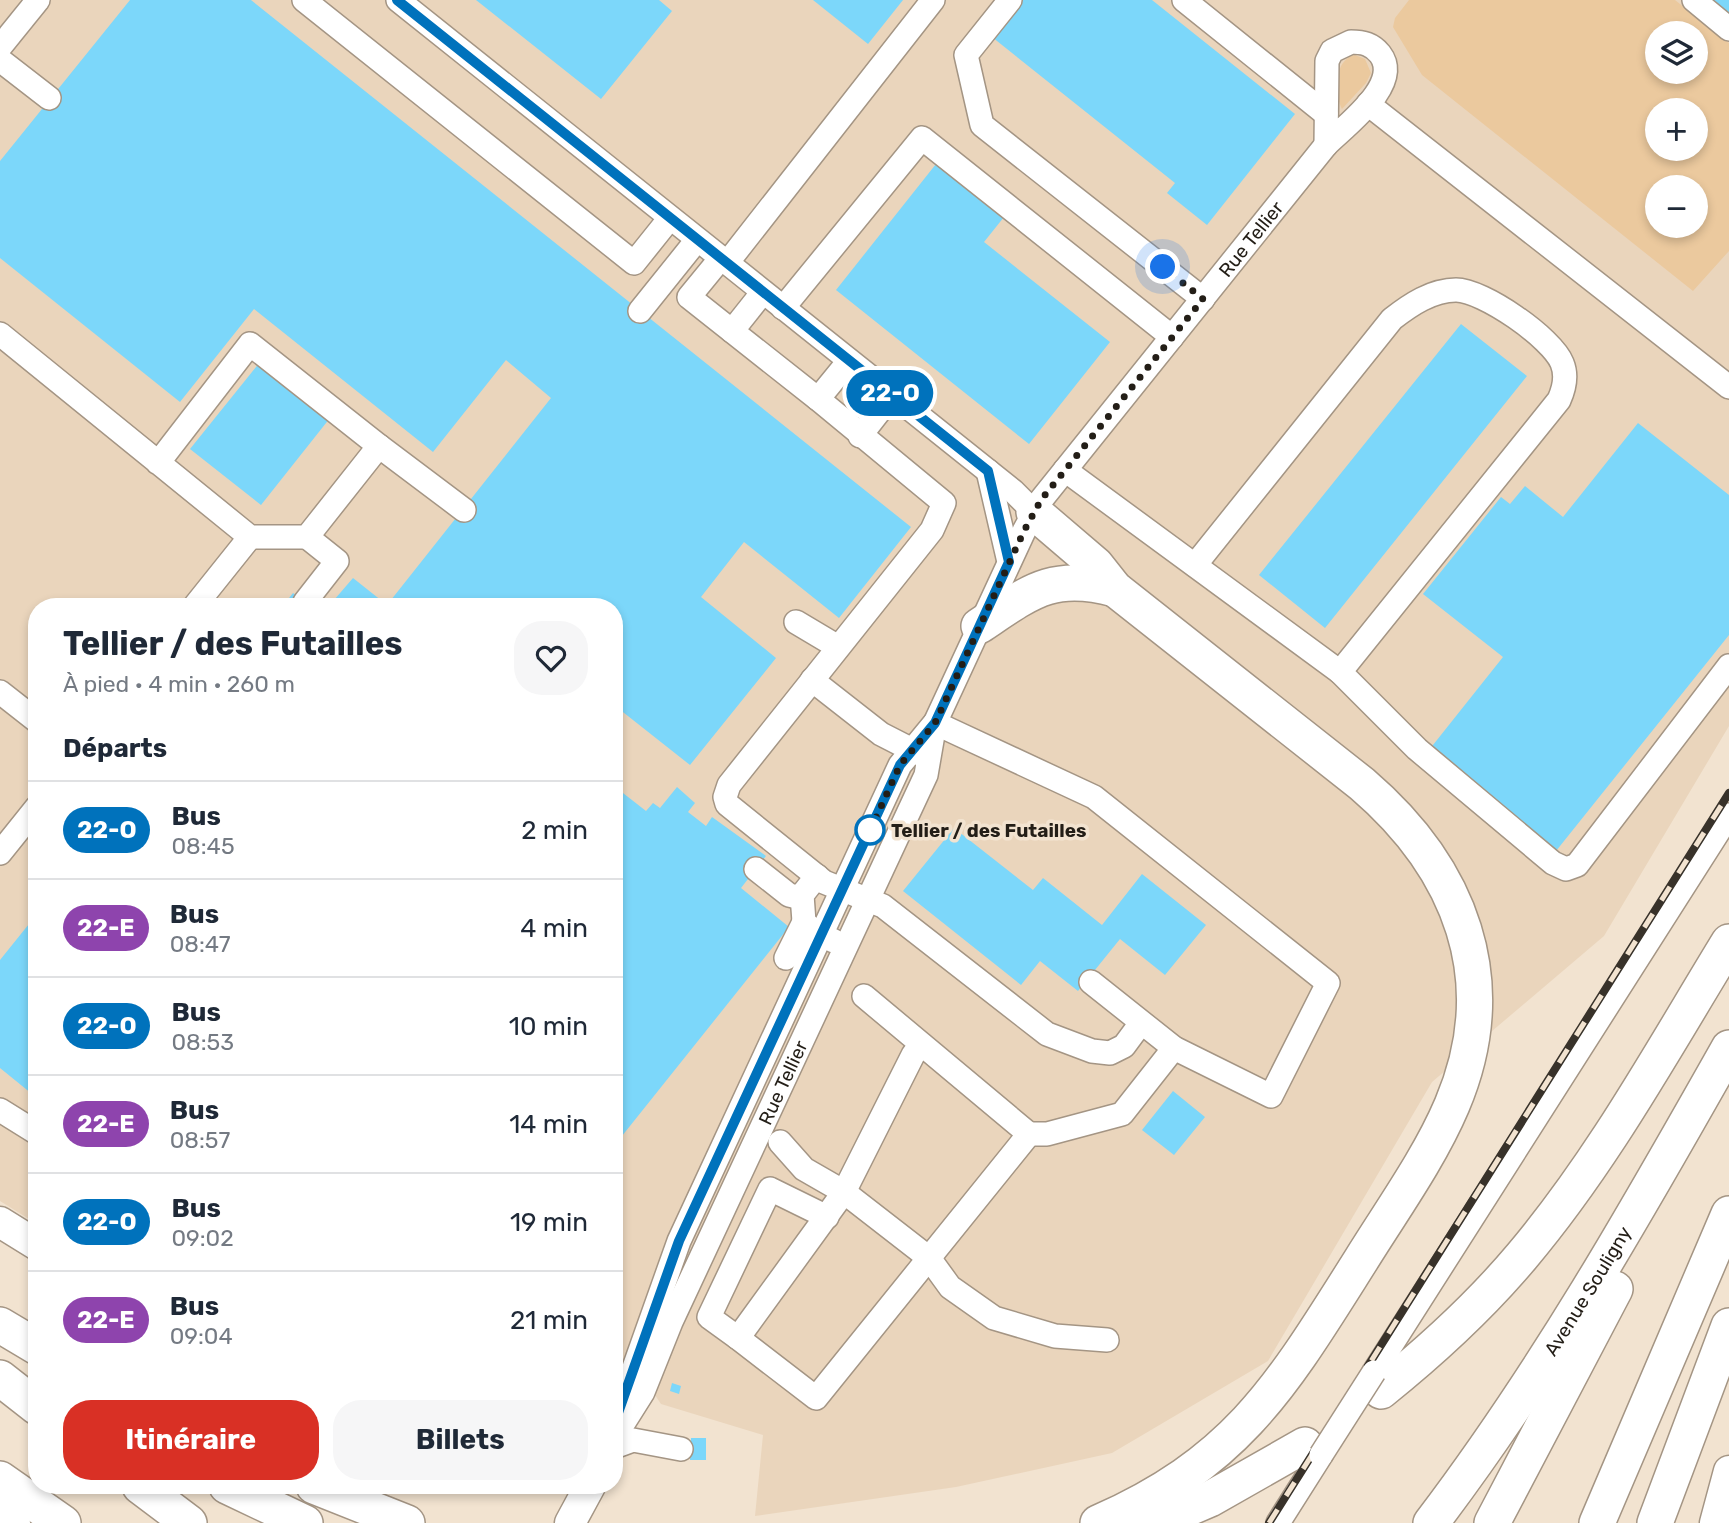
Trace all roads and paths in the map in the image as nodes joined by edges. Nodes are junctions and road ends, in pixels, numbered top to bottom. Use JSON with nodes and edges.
{"nodes":[{"id":1,"x":38,"y":0,"type":"edge"},
{"id":2,"x":304,"y":0,"type":"edge"},
{"id":3,"x":398,"y":0,"type":"edge"},
{"id":4,"x":933,"y":0,"type":"edge"},
{"id":5,"x":1010,"y":0,"type":"edge"},
{"id":6,"x":1184,"y":0,"type":"edge"},
{"id":7,"x":1694,"y":0,"type":"edge"},
{"id":8,"x":1729,"y":29,"type":"edge"},
{"id":9,"x":0,"y":47,"type":"edge"},
{"id":10,"x":0,"y":60,"type":"edge"},
{"id":11,"x":49,"y":98,"type":"dead end"},
{"id":12,"x":1368,"y":104,"type":"junction"},
{"id":13,"x":1326,"y":114,"type":"junction"},
{"id":14,"x":1326,"y":145,"type":"junction"},
{"id":15,"x":670,"y":218,"type":"junction"},
{"id":16,"x":697,"y":240,"type":"junction"},
{"id":17,"x":724,"y":261,"type":"junction"},
{"id":18,"x":763,"y":292,"type":"junction"},
{"id":19,"x":1203,"y":299,"type":"junction"},
{"id":20,"x":783,"y":308,"type":"junction"},
{"id":21,"x":640,"y":312,"type":"dead end"},
{"id":22,"x":732,"y":331,"type":"junction"},
{"id":23,"x":0,"y":334,"type":"edge"},
{"id":24,"x":1172,"y":337,"type":"junction"},
{"id":25,"x":849,"y":361,"type":"junction"},
{"id":26,"x":1729,"y":387,"type":"edge"},
{"id":27,"x":892,"y":395,"type":"junction"},
{"id":28,"x":818,"y":399,"type":"junction"},
{"id":29,"x":860,"y":436,"type":"junction"},
{"id":30,"x":379,"y":446,"type":"junction"},
{"id":31,"x":158,"y":463,"type":"junction"},
{"id":32,"x":1065,"y":470,"type":"junction"},
{"id":33,"x":988,"y":471,"type":"junction"},
{"id":34,"x":464,"y":510,"type":"dead end"},
{"id":35,"x":1034,"y":512,"type":"junction"},
{"id":36,"x":250,"y":537,"type":"junction"},
{"id":37,"x":307,"y":537,"type":"junction"},
{"id":38,"x":1009,"y":562,"type":"junction"},
{"id":39,"x":1195,"y":565,"type":"junction"},
{"id":40,"x":1115,"y":589,"type":"junction"},
{"id":41,"x":201,"y":598,"type":"edge"},
{"id":42,"x":309,"y":598,"type":"edge"},
{"id":43,"x":796,"y":622,"type":"dead end"},
{"id":44,"x":979,"y":626,"type":"junction"},
{"id":45,"x":838,"y":647,"type":"junction"},
{"id":46,"x":1729,"y":666,"type":"edge"},
{"id":47,"x":1340,"y":672,"type":"junction"},
{"id":48,"x":812,"y":680,"type":"junction"},
{"id":49,"x":0,"y":692,"type":"edge"},
{"id":50,"x":28,"y":714,"type":"edge"},
{"id":51,"x":935,"y":723,"type":"junction"},
{"id":52,"x":920,"y":754,"type":"junction"},
{"id":53,"x":1729,"y":815,"type":"edge"},
{"id":54,"x":28,"y":818,"type":"edge"},
{"id":55,"x":0,"y":853,"type":"edge"},
{"id":56,"x":756,"y":869,"type":"dead end"},
{"id":57,"x":817,"y":876,"type":"junction"},
{"id":58,"x":842,"y":890,"type":"junction"},
{"id":59,"x":802,"y":898,"type":"junction"},
{"id":60,"x":869,"y":898,"type":"junction"},
{"id":61,"x":812,"y":928,"type":"junction"},
{"id":62,"x":1729,"y":942,"type":"edge"},
{"id":63,"x":847,"y":947,"type":"junction"},
{"id":64,"x":786,"y":958,"type":"dead end"},
{"id":65,"x":1091,"y":982,"type":"dead end"},
{"id":66,"x":864,"y":996,"type":"dead end"},
{"id":67,"x":1141,"y":1023,"type":"junction"},
{"id":68,"x":921,"y":1044,"type":"junction"},
{"id":69,"x":1174,"y":1048,"type":"junction"},
{"id":70,"x":1729,"y":1048,"type":"edge"},
{"id":71,"x":1729,"y":1064,"type":"edge"},
{"id":72,"x":5,"y":1112,"type":"edge"},
{"id":73,"x":28,"y":1116,"type":"edge"},
{"id":74,"x":736,"y":1119,"type":"junction"},
{"id":75,"x":28,"y":1127,"type":"edge"},
{"id":76,"x":1029,"y":1134,"type":"junction"},
{"id":77,"x":770,"y":1137,"type":"junction"},
{"id":78,"x":844,"y":1192,"type":"junction"},
{"id":79,"x":1729,"y":1214,"type":"edge"},
{"id":80,"x":827,"y":1217,"type":"junction"},
{"id":81,"x":0,"y":1222,"type":"edge"},
{"id":82,"x":28,"y":1239,"type":"edge"},
{"id":83,"x":929,"y":1258,"type":"junction"},
{"id":84,"x":0,"y":1325,"type":"edge"},
{"id":85,"x":1729,"y":1326,"type":"edge"},
{"id":86,"x":738,"y":1338,"type":"junction"},
{"id":87,"x":1107,"y":1340,"type":"dead end"},
{"id":88,"x":28,"y":1342,"type":"edge"},
{"id":89,"x":0,"y":1353,"type":"edge"},
{"id":90,"x":28,"y":1372,"type":"edge"},
{"id":91,"x":0,"y":1378,"type":"edge"},
{"id":92,"x":1377,"y":1382,"type":"junction"},
{"id":93,"x":623,"y":1399,"type":"edge"},
{"id":94,"x":28,"y":1400,"type":"edge"},
{"id":95,"x":623,"y":1424,"type":"edge"},
{"id":96,"x":623,"y":1444,"type":"edge"},
{"id":97,"x":681,"y":1450,"type":"dead end"},
{"id":98,"x":1313,"y":1450,"type":"junction"},
{"id":99,"x":1729,"y":1471,"type":"edge"},
{"id":100,"x":0,"y":1479,"type":"edge"},
{"id":101,"x":151,"y":1494,"type":"edge"},
{"id":102,"x":244,"y":1494,"type":"edge"},
{"id":103,"x":334,"y":1494,"type":"edge"},
{"id":104,"x":586,"y":1494,"type":"edge"},
{"id":105,"x":0,"y":1509,"type":"edge"},
{"id":106,"x":572,"y":1521,"type":"edge"},
{"id":107,"x":15,"y":1523,"type":"edge"},
{"id":108,"x":63,"y":1523,"type":"edge"},
{"id":109,"x":189,"y":1523,"type":"edge"},
{"id":110,"x":305,"y":1523,"type":"edge"},
{"id":111,"x":407,"y":1523,"type":"edge"},
{"id":112,"x":1098,"y":1523,"type":"edge"},
{"id":113,"x":1154,"y":1523,"type":"edge"},
{"id":114,"x":1278,"y":1523,"type":"edge"},
{"id":115,"x":1431,"y":1523,"type":"edge"},
{"id":116,"x":1492,"y":1523,"type":"edge"},
{"id":117,"x":1597,"y":1523,"type":"edge"},
{"id":118,"x":1655,"y":1523,"type":"edge"},
{"id":119,"x":1715,"y":1523,"type":"edge"}],
"edges":[{"from":1,"to":9,"type":"street"},
{"from":2,"to":15,"type":"street"},
{"from":3,"to":15,"type":"street"},
{"from":4,"to":17,"type":"street"},
{"from":5,"to":19,"type":"street"},
{"from":6,"to":13,"type":"street"},
{"from":7,"to":8,"type":"street"},
{"from":10,"to":11,"type":"street"},
{"from":12,"to":13,"type":"street","name":"Rue Tellier"},
{"from":12,"to":14,"type":"street","name":"Rue Tellier"},
{"from":12,"to":26,"type":"street"},
{"from":13,"to":14,"type":"street","name":"Rue Tellier"},
{"from":14,"to":19,"type":"street","name":"Rue Tellier"},
{"from":15,"to":16,"type":"street"},
{"from":16,"to":17,"type":"street"},
{"from":16,"to":21,"type":"street"},
{"from":17,"to":18,"type":"street"},
{"from":17,"to":22,"type":"street"},
{"from":18,"to":20,"type":"street"},
{"from":18,"to":22,"type":"street"},
{"from":19,"to":24,"type":"street","name":"Rue Tellier"},
{"from":20,"to":24,"type":"street"},
{"from":20,"to":25,"type":"street"},
{"from":22,"to":28,"type":"street"},
{"from":23,"to":31,"type":"street"},
{"from":24,"to":32,"type":"street","name":"Rue Tellier"},
{"from":25,"to":27,"type":"street"},
{"from":25,"to":28,"type":"street"},
{"from":27,"to":29,"type":"street"},
{"from":27,"to":33,"type":"street"},
{"from":28,"to":29,"type":"street"},
{"from":29,"to":45,"type":"street"},
{"from":30,"to":31,"type":"street"},
{"from":30,"to":34,"type":"street"},
{"from":30,"to":37,"type":"street"},
{"from":31,"to":36,"type":"street"},
{"from":32,"to":35,"type":"street","name":"Rue Tellier"},
{"from":32,"to":39,"type":"street"},
{"from":33,"to":35,"type":"street"},
{"from":33,"to":38,"type":"street"},
{"from":35,"to":38,"type":"street","name":"Rue Tellier"},
{"from":35,"to":40,"type":"highway"},
{"from":36,"to":37,"type":"street"},
{"from":36,"to":41,"type":"street"},
{"from":37,"to":42,"type":"street"},
{"from":38,"to":44,"type":"street","name":"Rue Tellier"},
{"from":39,"to":47,"type":"street"},
{"from":39,"to":47,"type":"street"},
{"from":40,"to":44,"type":"highway"},
{"from":40,"to":112,"type":"highway"},
{"from":43,"to":45,"type":"street"},
{"from":44,"to":51,"type":"street","name":"Rue Tellier"},
{"from":45,"to":48,"type":"street"},
{"from":46,"to":47,"type":"street"},
{"from":48,"to":52,"type":"street"},
{"from":48,"to":57,"type":"street"},
{"from":49,"to":50,"type":"street"},
{"from":51,"to":52,"type":"street","name":"Rue Tellier"},
{"from":51,"to":69,"type":"street"},
{"from":52,"to":58,"type":"street","name":"Rue Tellier"},
{"from":52,"to":60,"type":"street","name":"Rue Tellier"},
{"from":53,"to":92,"type":"street"},
{"from":54,"to":55,"type":"street"},
{"from":56,"to":59,"type":"street"},
{"from":57,"to":58,"type":"street"},
{"from":57,"to":59,"type":"street"},
{"from":58,"to":60,"type":"street"},
{"from":58,"to":61,"type":"street","name":"Rue Tellier"},
{"from":59,"to":61,"type":"street"},
{"from":60,"to":63,"type":"street","name":"Rue Tellier"},
{"from":60,"to":67,"type":"street"},
{"from":61,"to":63,"type":"street"},
{"from":61,"to":64,"type":"street"},
{"from":61,"to":74,"type":"street","name":"Rue Tellier"},
{"from":62,"to":92,"type":"highway"},
{"from":63,"to":77,"type":"street","name":"Rue Tellier"},
{"from":65,"to":67,"type":"street"},
{"from":66,"to":68,"type":"street"},
{"from":67,"to":69,"type":"street"},
{"from":68,"to":76,"type":"street"},
{"from":68,"to":78,"type":"street"},
{"from":69,"to":76,"type":"street"},
{"from":70,"to":115,"type":"highway","name":"Avenue Souligny"},
{"from":71,"to":116,"type":"highway"},
{"from":72,"to":73,"type":"street"},
{"from":72,"to":75,"type":"street"},
{"from":74,"to":77,"type":"street"},
{"from":74,"to":93,"type":"street","name":"Rue Tellier"},
{"from":76,"to":83,"type":"street"},
{"from":77,"to":78,"type":"street"},
{"from":77,"to":95,"type":"street","name":"Rue Tellier"},
{"from":78,"to":80,"type":"street"},
{"from":78,"to":83,"type":"street"},
{"from":79,"to":117,"type":"highway"},
{"from":80,"to":86,"type":"street"},
{"from":80,"to":86,"type":"street"},
{"from":81,"to":82,"type":"main road"},
{"from":83,"to":86,"type":"street"},
{"from":83,"to":87,"type":"street"},
{"from":84,"to":88,"type":"highway"},
{"from":85,"to":118,"type":"highway"},
{"from":89,"to":90,"type":"highway"},
{"from":91,"to":94,"type":"highway"},
{"from":92,"to":98,"type":"street","bridge":true},
{"from":96,"to":97,"type":"street"},
{"from":98,"to":113,"type":"highway"},
{"from":98,"to":114,"type":"street"},
{"from":99,"to":119,"type":"main road"},
{"from":100,"to":108,"type":"highway"},
{"from":101,"to":109,"type":"highway"},
{"from":102,"to":110,"type":"highway"},
{"from":103,"to":111,"type":"highway"},
{"from":104,"to":106,"type":"main road"},
{"from":105,"to":107,"type":"main road"}]}
